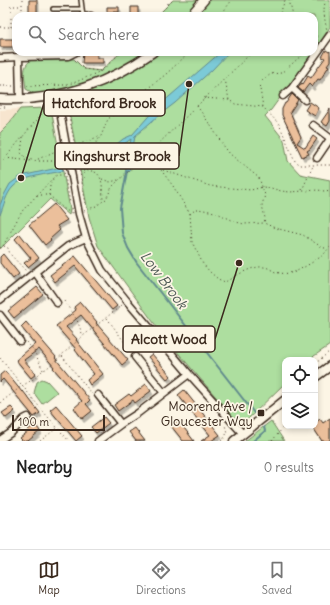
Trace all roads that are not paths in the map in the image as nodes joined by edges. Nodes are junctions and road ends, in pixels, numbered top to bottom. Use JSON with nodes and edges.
{"nodes":[{"id":1,"x":82,"y":0,"type":"edge"},
{"id":2,"x":204,"y":0,"type":"edge"},
{"id":3,"x":53,"y":9,"type":"dead end"},
{"id":4,"x":82,"y":9,"type":"junction"},
{"id":5,"x":82,"y":12,"type":"edge"},
{"id":6,"x":194,"y":12,"type":"edge"},
{"id":7,"x":327,"y":39,"type":"edge"},
{"id":8,"x":318,"y":52,"type":"edge"},
{"id":9,"x":68,"y":56,"type":"edge"},
{"id":10,"x":147,"y":56,"type":"edge"},
{"id":11,"x":315,"y":56,"type":"edge"},
{"id":12,"x":0,"y":58,"type":"edge"},
{"id":13,"x":19,"y":58,"type":"junction"},
{"id":14,"x":292,"y":88,"type":"junction"},
{"id":15,"x":57,"y":96,"type":"junction"},
{"id":16,"x":283,"y":96,"type":"dead end"},
{"id":17,"x":0,"y":99,"type":"edge"},
{"id":18,"x":20,"y":99,"type":"junction"},
{"id":19,"x":305,"y":100,"type":"dead end"},
{"id":20,"x":313,"y":125,"type":"dead end"},
{"id":21,"x":330,"y":138,"type":"edge"},
{"id":22,"x":317,"y":158,"type":"road end"},
{"id":23,"x":86,"y":238,"type":"junction"},
{"id":24,"x":33,"y":274,"type":"junction"},
{"id":25,"x":0,"y":300,"type":"edge"},
{"id":26,"x":57,"y":303,"type":"road end"},
{"id":27,"x":0,"y":315,"type":"edge"},
{"id":28,"x":20,"y":341,"type":"road end"},
{"id":29,"x":135,"y":357,"type":"road end"},
{"id":30,"x":330,"y":366,"type":"edge"},
{"id":31,"x":189,"y":374,"type":"junction"},
{"id":32,"x":318,"y":376,"type":"edge"},
{"id":33,"x":164,"y":394,"type":"junction"},
{"id":34,"x":98,"y":395,"type":"road end"},
{"id":35,"x":282,"y":402,"type":"edge"},
{"id":36,"x":28,"y":417,"type":"dead end"},
{"id":37,"x":121,"y":424,"type":"junction"},
{"id":38,"x":243,"y":434,"type":"junction"},
{"id":39,"x":0,"y":440,"type":"edge"},
{"id":40,"x":98,"y":441,"type":"edge"},
{"id":41,"x":234,"y":441,"type":"edge"}],
"edges":[{"from":1,"to":4,"type":"lane"},
{"from":2,"to":6,"type":"street"},
{"from":3,"to":4,"type":"lane"},
{"from":4,"to":5,"type":"lane"},
{"from":7,"to":8,"type":"street"},
{"from":9,"to":13,"type":"street"},
{"from":10,"to":15,"type":"street"},
{"from":11,"to":14,"type":"street"},
{"from":12,"to":13,"type":"street"},
{"from":13,"to":18,"type":"street"},
{"from":14,"to":16,"type":"street"},
{"from":14,"to":19,"type":"street"},
{"from":15,"to":18,"type":"street"},
{"from":15,"to":23,"type":"street","bridge":true},
{"from":17,"to":18,"type":"street"},
{"from":20,"to":21,"type":"street"},
{"from":21,"to":22,"type":"street"},
{"from":23,"to":24,"type":"street"},
{"from":23,"to":31,"type":"street"},
{"from":24,"to":25,"type":"street"},
{"from":24,"to":26,"type":"street"},
{"from":27,"to":28,"type":"street"},
{"from":29,"to":33,"type":"street"},
{"from":30,"to":32,"type":"street"},
{"from":31,"to":33,"type":"street"},
{"from":31,"to":38,"type":"street"},
{"from":33,"to":37,"type":"street"},
{"from":34,"to":37,"type":"street"},
{"from":35,"to":38,"type":"street"},
{"from":36,"to":39,"type":"street"},
{"from":37,"to":40,"type":"street"},
{"from":38,"to":41,"type":"street"}]}
